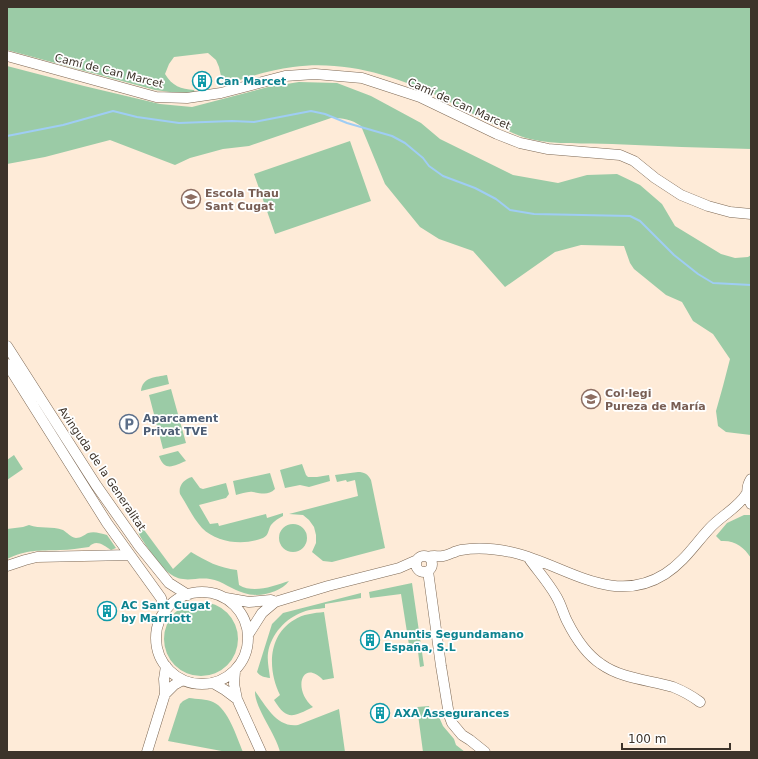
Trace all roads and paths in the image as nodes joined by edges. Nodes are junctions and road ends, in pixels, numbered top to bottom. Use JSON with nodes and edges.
{"nodes":[{"id":1,"x":7,"y":56,"type":"edge"},
{"id":2,"x":751,"y":214,"type":"edge"},
{"id":3,"x":7,"y":346,"type":"edge"},
{"id":4,"x":7,"y":364,"type":"edge"},
{"id":5,"x":751,"y":479,"type":"edge"},
{"id":6,"x":747,"y":493,"type":"junction"},
{"id":7,"x":751,"y":504,"type":"edge"},
{"id":8,"x":751,"y":508,"type":"edge"},
{"id":9,"x":733,"y":509,"type":"junction"},
{"id":10,"x":129,"y":555,"type":"junction"},
{"id":11,"x":528,"y":557,"type":"junction"},
{"id":12,"x":425,"y":565,"type":"junction"},
{"id":13,"x":7,"y":566,"type":"edge"},
{"id":14,"x":557,"y":569,"type":"junction"},
{"id":15,"x":549,"y":585,"type":"junction"},
{"id":16,"x":188,"y":595,"type":"junction"},
{"id":17,"x":225,"y":598,"type":"junction"},
{"id":18,"x":275,"y":602,"type":"junction"},
{"id":19,"x":165,"y":612,"type":"junction"},
{"id":20,"x":248,"y":635,"type":"junction"},
{"id":21,"x":166,"y":666,"type":"junction"},
{"id":22,"x":235,"y":671,"type":"junction"},
{"id":23,"x":183,"y":680,"type":"junction"},
{"id":24,"x":213,"y":683,"type":"junction"},
{"id":25,"x":164,"y":694,"type":"junction"},
{"id":26,"x":237,"y":699,"type":"junction"},
{"id":27,"x":700,"y":702,"type":"dead end"},
{"id":28,"x":147,"y":752,"type":"edge"},
{"id":29,"x":261,"y":752,"type":"edge"},
{"id":30,"x":485,"y":752,"type":"edge"}],
"edges":[{"from":1,"to":2,"type":"street","name":"Camí de Can Marcet"},
{"from":3,"to":16,"type":"street","name":"Avinguda de la Generalitat"},
{"from":4,"to":10,"type":"street","name":"Avinguda de la Generalitat"},
{"from":5,"to":6,"type":"street"},
{"from":6,"to":7,"type":"street"},
{"from":6,"to":9,"type":"street"},
{"from":8,"to":9,"type":"street"},
{"from":9,"to":14,"type":"street"},
{"from":10,"to":13,"type":"street"},
{"from":10,"to":19,"type":"street","name":"Avinguda de la Generalitat"},
{"from":11,"to":12,"type":"street"},
{"from":11,"to":14,"type":"street"},
{"from":11,"to":15,"type":"street"},
{"from":12,"to":18,"type":"street"},
{"from":12,"to":30,"type":"street"},
{"from":14,"to":15,"type":"street"},
{"from":15,"to":27,"type":"street"},
{"from":16,"to":17,"type":"street"},
{"from":16,"to":19,"type":"street"},
{"from":17,"to":18,"type":"street"},
{"from":17,"to":20,"type":"street"},
{"from":18,"to":20,"type":"street"},
{"from":19,"to":21,"type":"street"},
{"from":20,"to":22,"type":"street"},
{"from":21,"to":23,"type":"street"},
{"from":21,"to":25,"type":"street"},
{"from":22,"to":24,"type":"street"},
{"from":22,"to":26,"type":"street"},
{"from":23,"to":24,"type":"street"},
{"from":23,"to":25,"type":"street"},
{"from":24,"to":26,"type":"street"},
{"from":25,"to":28,"type":"street"},
{"from":26,"to":29,"type":"street"}]}
